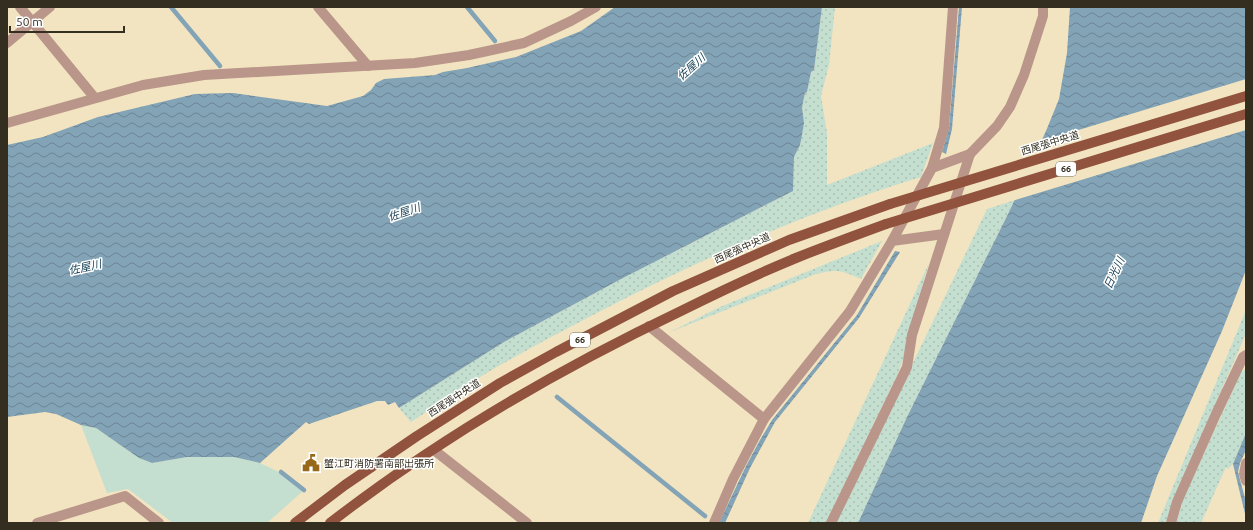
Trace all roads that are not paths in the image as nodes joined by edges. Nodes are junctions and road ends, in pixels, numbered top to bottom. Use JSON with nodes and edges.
{"nodes":[{"id":1,"x":20,"y":7,"type":"edge"},
{"id":2,"x":50,"y":7,"type":"edge"},
{"id":3,"x":318,"y":7,"type":"edge"},
{"id":4,"x":596,"y":7,"type":"edge"},
{"id":5,"x":953,"y":7,"type":"edge"},
{"id":6,"x":1043,"y":7,"type":"edge"},
{"id":7,"x":32,"y":22,"type":"junction"},
{"id":8,"x":7,"y":43,"type":"edge"},
{"id":9,"x":368,"y":66,"type":"junction"},
{"id":10,"x":1246,"y":96,"type":"edge"},
{"id":11,"x":94,"y":97,"type":"junction"},
{"id":12,"x":1246,"y":114,"type":"edge"},
{"id":13,"x":7,"y":123,"type":"edge"},
{"id":14,"x":970,"y":154,"type":"junction"},
{"id":15,"x":932,"y":168,"type":"junction"},
{"id":16,"x":944,"y":234,"type":"junction"},
{"id":17,"x":892,"y":241,"type":"junction"},
{"id":18,"x":649,"y":326,"type":"junction"},
{"id":19,"x":1246,"y":355,"type":"edge"},
{"id":20,"x":764,"y":419,"type":"junction"},
{"id":21,"x":434,"y":450,"type":"junction"},
{"id":22,"x":1246,"y":463,"type":"edge"},
{"id":23,"x":1246,"y":481,"type":"edge"},
{"id":24,"x":514,"y":519,"type":"edge"},
{"id":25,"x":37,"y":523,"type":"edge"},
{"id":26,"x":159,"y":523,"type":"edge"},
{"id":27,"x":295,"y":523,"type":"edge"},
{"id":28,"x":330,"y":523,"type":"edge"},
{"id":29,"x":527,"y":523,"type":"edge"},
{"id":30,"x":714,"y":523,"type":"edge"},
{"id":31,"x":831,"y":523,"type":"edge"},
{"id":32,"x":1171,"y":523,"type":"edge"}],
"edges":[{"from":1,"to":7,"type":"street"},
{"from":2,"to":7,"type":"street"},
{"from":3,"to":9,"type":"street"},
{"from":4,"to":9,"type":"street"},
{"from":5,"to":15,"type":"street"},
{"from":6,"to":14,"type":"street"},
{"from":7,"to":8,"type":"street"},
{"from":7,"to":11,"type":"street"},
{"from":9,"to":11,"type":"street"},
{"from":10,"to":27,"type":"main road","name":"西尾張中央道","number":"66","bridge":true},
{"from":11,"to":13,"type":"street"},
{"from":12,"to":18,"type":"main road","number":"66","bridge":true},
{"from":14,"to":15,"type":"street"},
{"from":14,"to":16,"type":"street"},
{"from":15,"to":17,"type":"street"},
{"from":16,"to":17,"type":"street"},
{"from":16,"to":31,"type":"street"},
{"from":17,"to":20,"type":"street"},
{"from":18,"to":20,"type":"street"},
{"from":18,"to":21,"type":"main road","number":"66"},
{"from":19,"to":32,"type":"street"},
{"from":20,"to":30,"type":"street"},
{"from":21,"to":24,"type":"street"},
{"from":21,"to":28,"type":"main road","number":"66"},
{"from":22,"to":23,"type":"street"},
{"from":24,"to":29,"type":"street"},
{"from":25,"to":26,"type":"street"}]}
